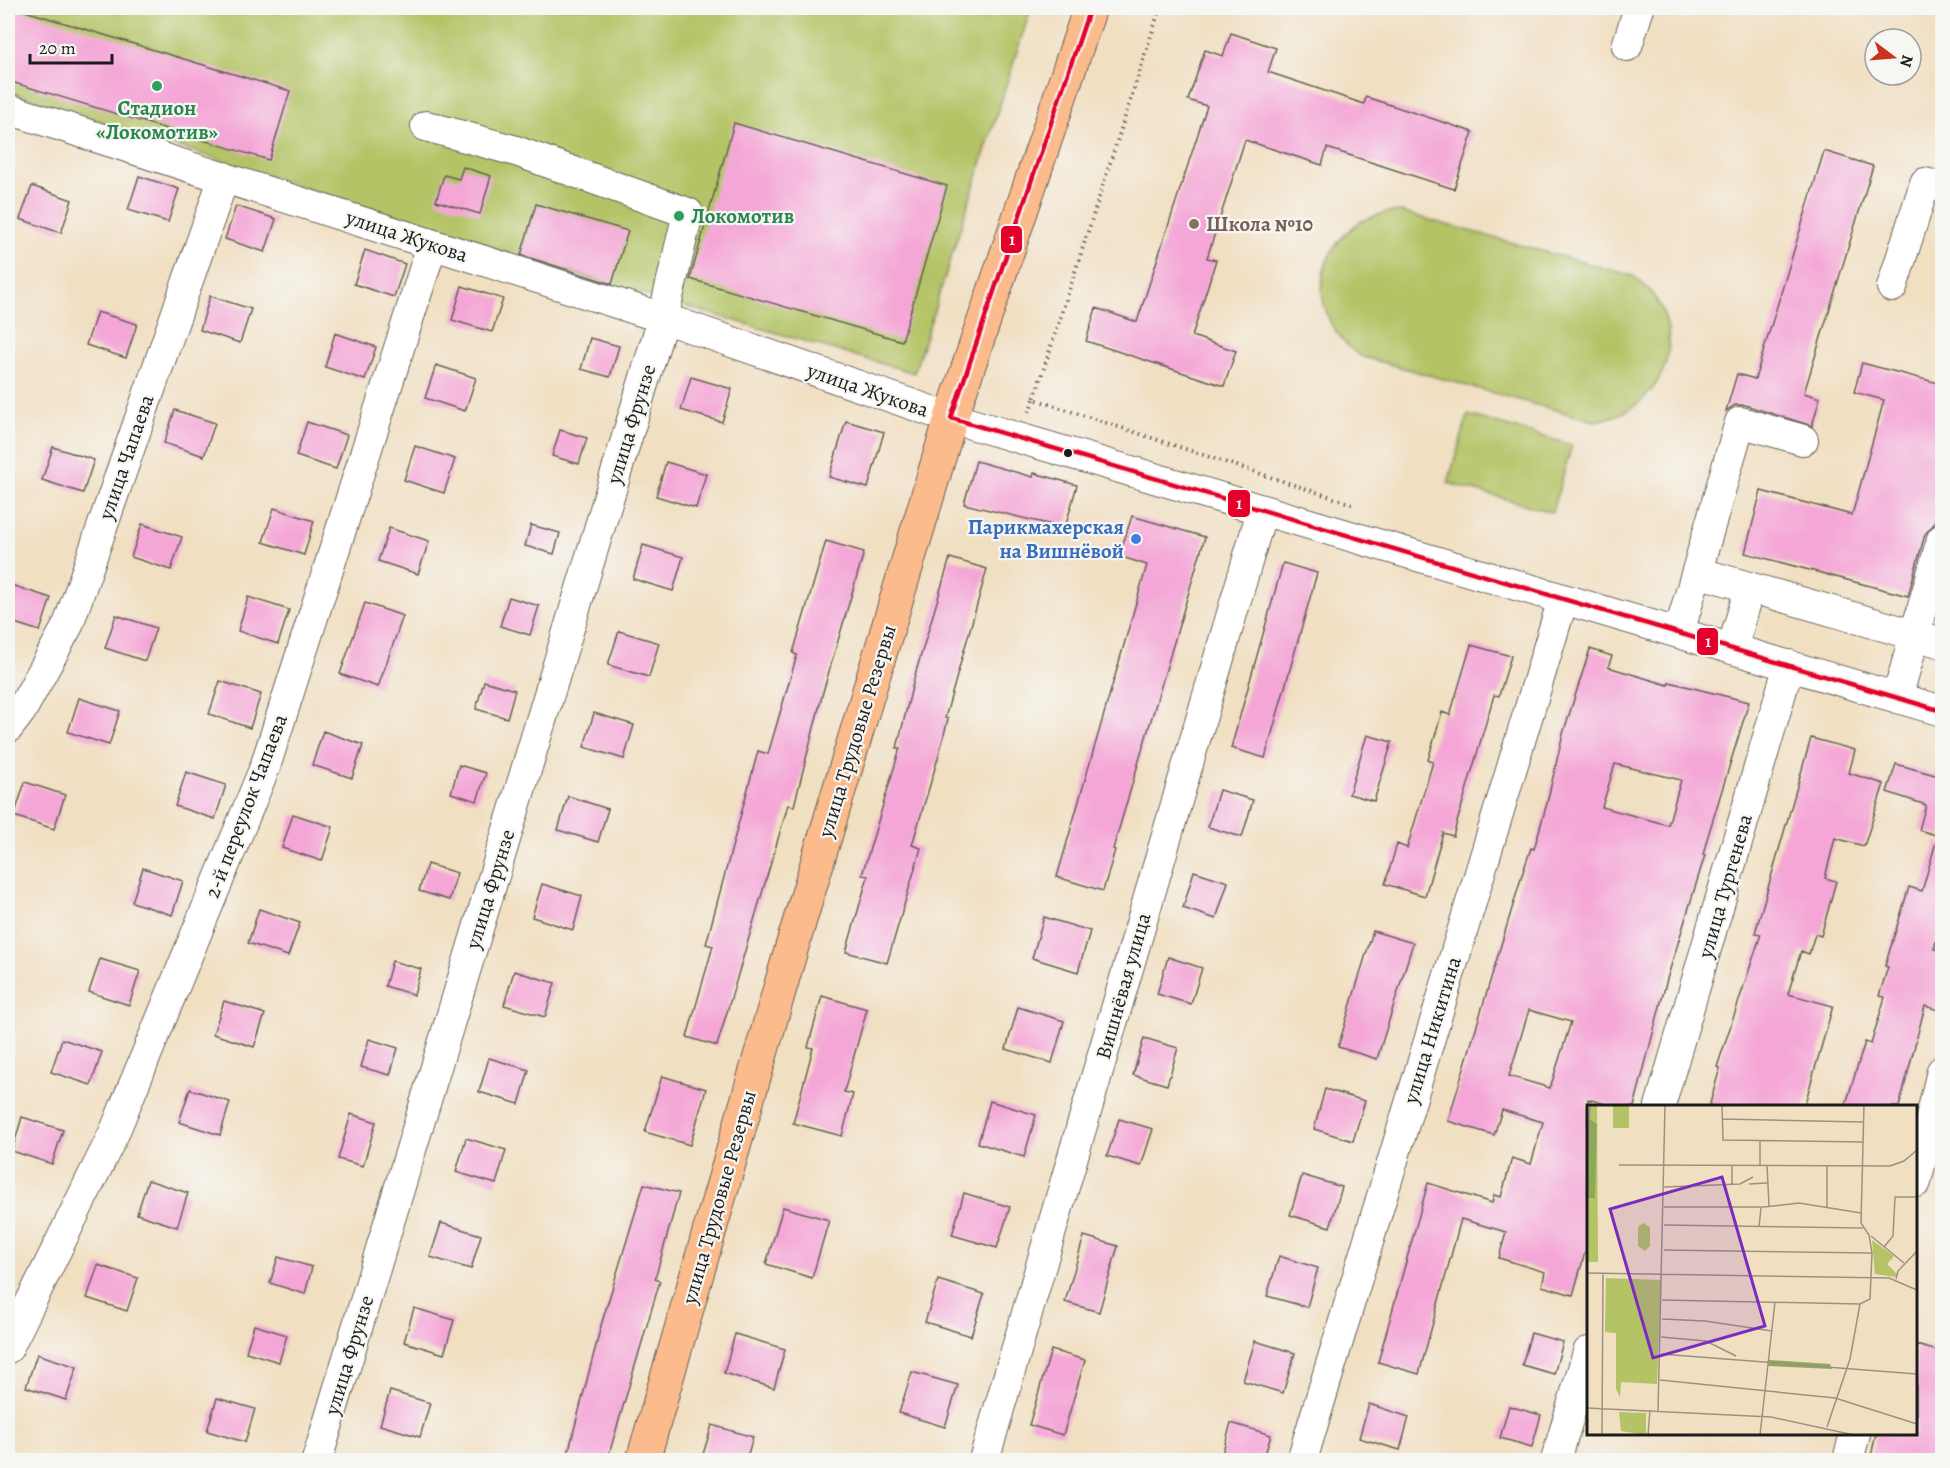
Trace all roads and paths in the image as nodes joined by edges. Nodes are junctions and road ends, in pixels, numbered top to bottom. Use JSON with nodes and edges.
{"nodes":[{"id":1,"x":1089,"y":8,"type":"edge"},
{"id":2,"x":1160,"y":8,"type":"edge"},
{"id":3,"x":1639,"y":8,"type":"edge"},
{"id":4,"x":1627,"y":46,"type":"dead end"},
{"id":5,"x":10,"y":117,"type":"edge"},
{"id":6,"x":426,"y":126,"type":"dead end"},
{"id":7,"x":224,"y":177,"type":"junction"},
{"id":8,"x":1942,"y":187,"type":"edge"},
{"id":9,"x":432,"y":244,"type":"junction"},
{"id":10,"x":1892,"y":287,"type":"dead end"},
{"id":11,"x":663,"y":318,"type":"junction"},
{"id":12,"x":1034,"y":399,"type":"junction"},
{"id":13,"x":951,"y":418,"type":"junction"},
{"id":14,"x":1021,"y":438,"type":"junction"},
{"id":15,"x":1803,"y":440,"type":"dead end"},
{"id":16,"x":1359,"y":506,"type":"dead end"},
{"id":17,"x":1262,"y":511,"type":"junction"},
{"id":18,"x":1942,"y":539,"type":"edge"},
{"id":19,"x":1696,"y":572,"type":"junction"},
{"id":20,"x":1750,"y":588,"type":"junction"},
{"id":21,"x":1563,"y":599,"type":"junction"},
{"id":22,"x":1679,"y":633,"type":"junction"},
{"id":23,"x":1929,"y":639,"type":"edge"},
{"id":24,"x":1732,"y":649,"type":"junction"},
{"id":25,"x":1789,"y":665,"type":"junction"},
{"id":26,"x":1897,"y":698,"type":"junction"},
{"id":27,"x":1942,"y":711,"type":"edge"},
{"id":28,"x":8,"y":728,"type":"edge"},
{"id":29,"x":1942,"y":1071,"type":"edge"},
{"id":30,"x":1661,"y":1105,"type":"edge"},
{"id":31,"x":1917,"y":1178,"type":"edge"},
{"id":32,"x":8,"y":1348,"type":"edge"},
{"id":33,"x":1587,"y":1355,"type":"edge"},
{"id":34,"x":1855,"y":1435,"type":"edge"},
{"id":35,"x":317,"y":1461,"type":"edge"},
{"id":36,"x":643,"y":1461,"type":"edge"},
{"id":37,"x":984,"y":1461,"type":"edge"},
{"id":38,"x":1302,"y":1461,"type":"edge"},
{"id":39,"x":1556,"y":1461,"type":"edge"},
{"id":40,"x":1848,"y":1461,"type":"edge"}],
"edges":[{"from":1,"to":13,"type":"main road","name":"улица Трудовые Резервы"},
{"from":2,"to":12,"type":"path"},
{"from":3,"to":4,"type":"street"},
{"from":5,"to":7,"type":"street","name":"улица Жукова"},
{"from":6,"to":11,"type":"street","name":"улица Фрунзе"},
{"from":7,"to":9,"type":"street","name":"улица Жукова"},
{"from":7,"to":28,"type":"street","name":"улица Чапаева"},
{"from":8,"to":10,"type":"street"},
{"from":9,"to":11,"type":"street","name":"улица Жукова"},
{"from":9,"to":32,"type":"street","name":"2-й переулок Чапаева"},
{"from":11,"to":13,"type":"street","name":"улица Жукова"},
{"from":11,"to":35,"type":"street","name":"улица Фрунзе"},
{"from":12,"to":14,"type":"path"},
{"from":12,"to":16,"type":"path"},
{"from":13,"to":14,"type":"street","name":"улица Жукова"},
{"from":13,"to":36,"type":"main road","name":"улица Трудовые Резервы"},
{"from":14,"to":17,"type":"street","name":"улица Жукова"},
{"from":15,"to":19,"type":"street"},
{"from":17,"to":21,"type":"street","name":"улица Жукова"},
{"from":17,"to":37,"type":"street","name":"Вишнёвая улица"},
{"from":18,"to":23,"type":"street"},
{"from":19,"to":20,"type":"street"},
{"from":19,"to":22,"type":"street"},
{"from":20,"to":23,"type":"street"},
{"from":20,"to":24,"type":"street"},
{"from":21,"to":22,"type":"street","name":"улица Жукова"},
{"from":21,"to":38,"type":"street","name":"улица Никитина"},
{"from":22,"to":24,"type":"street","name":"улица Жукова"},
{"from":23,"to":26,"type":"street"},
{"from":24,"to":25,"type":"street","name":"улица Жукова"},
{"from":25,"to":26,"type":"street","name":"улица Жукова"},
{"from":25,"to":30,"type":"street","name":"улица Тургенева"},
{"from":26,"to":27,"type":"street","name":"улица Жукова"},
{"from":29,"to":31,"type":"street"},
{"from":33,"to":39,"type":"street"},
{"from":34,"to":40,"type":"street"}]}
